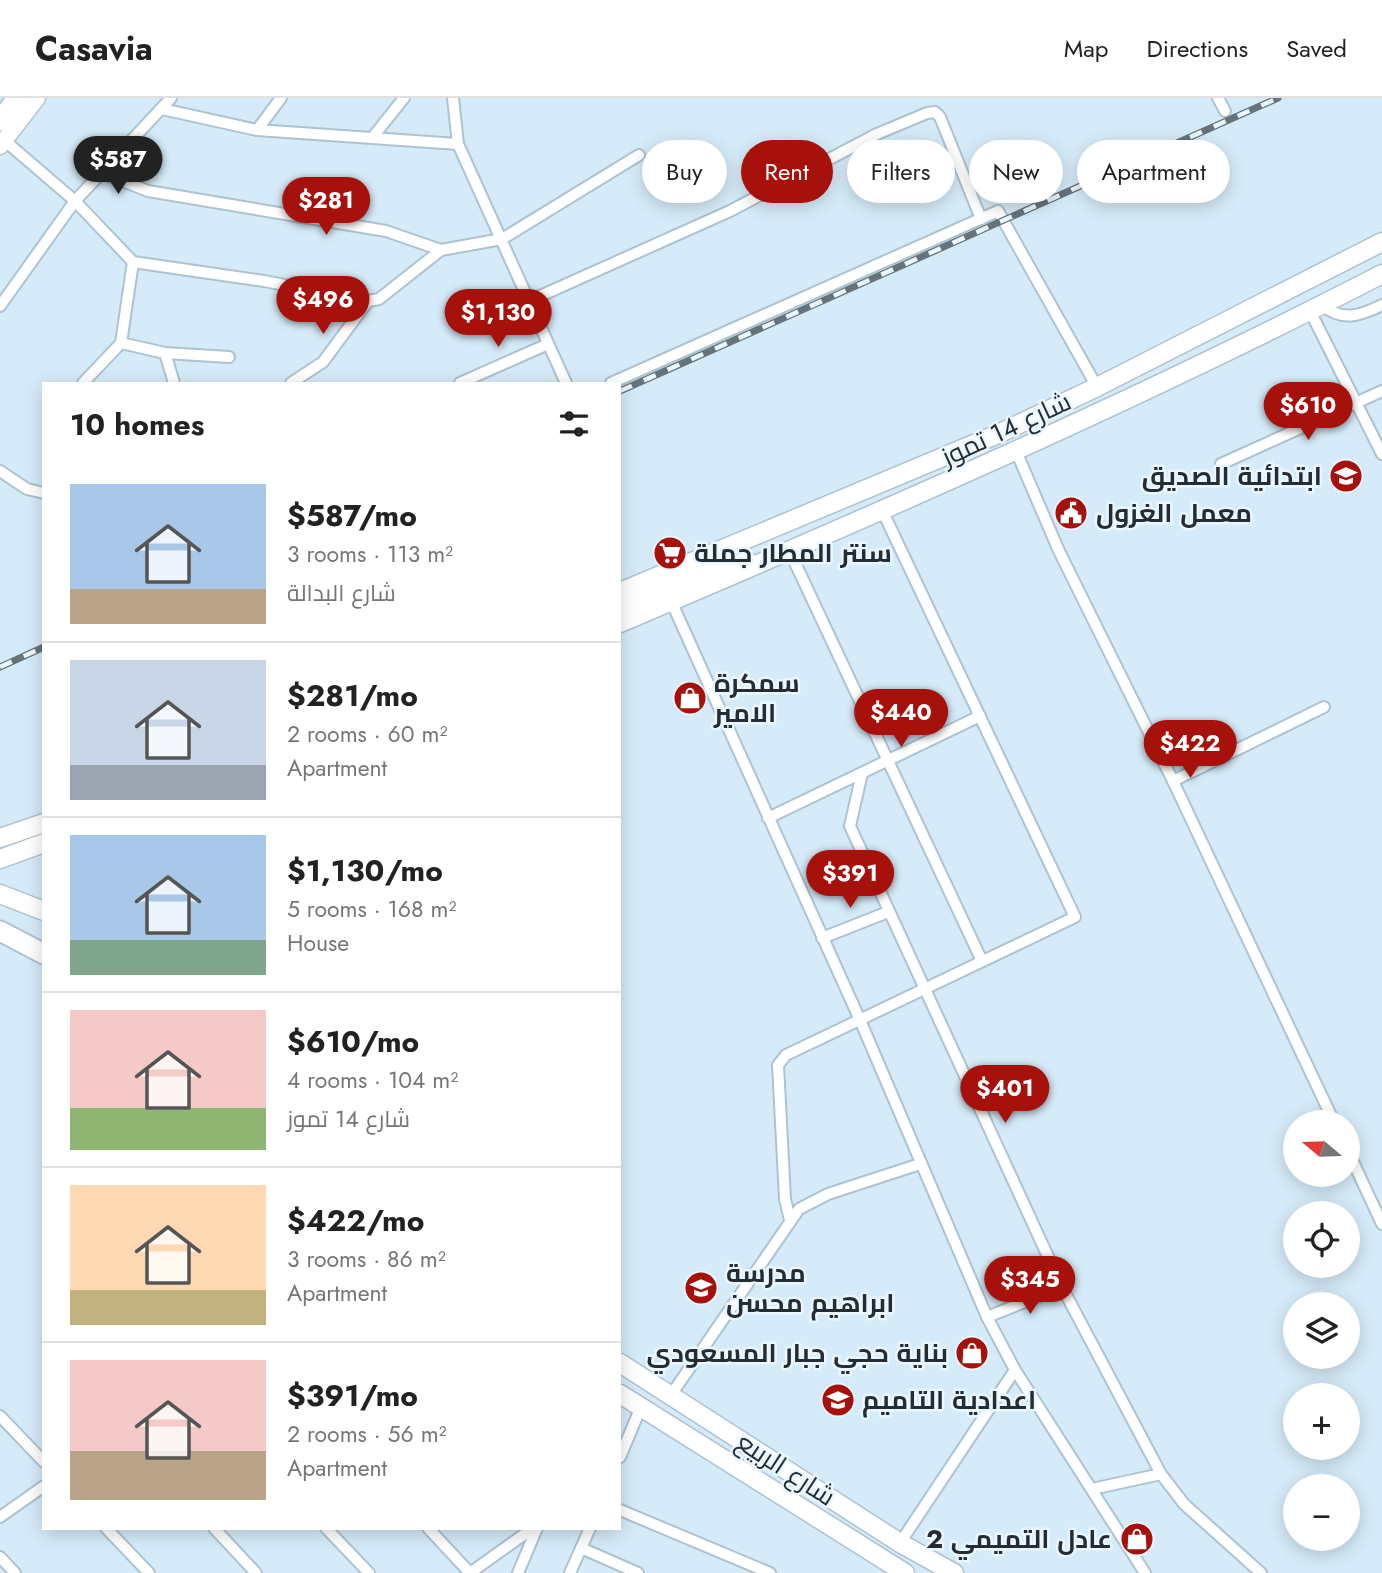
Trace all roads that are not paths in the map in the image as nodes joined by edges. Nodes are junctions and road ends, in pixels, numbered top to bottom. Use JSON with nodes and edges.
{"nodes":[{"id":1,"x":18,"y":98,"type":"edge"},
{"id":2,"x":37,"y":98,"type":"edge"},
{"id":3,"x":171,"y":98,"type":"edge"},
{"id":4,"x":281,"y":98,"type":"edge"},
{"id":5,"x":404,"y":98,"type":"edge"},
{"id":6,"x":453,"y":98,"type":"edge"},
{"id":7,"x":1217,"y":98,"type":"edge"},
{"id":8,"x":162,"y":109,"type":"junction"},
{"id":9,"x":1225,"y":111,"type":"dead end"},
{"id":10,"x":257,"y":130,"type":"junction"},
{"id":11,"x":1,"y":132,"type":"edge"},
{"id":12,"x":372,"y":138,"type":"junction"},
{"id":13,"x":458,"y":144,"type":"junction"},
{"id":14,"x":639,"y":155,"type":"dead end"},
{"id":15,"x":100,"y":172,"type":"junction"},
{"id":16,"x":75,"y":201,"type":"junction"},
{"id":17,"x":981,"y":219,"type":"junction"},
{"id":18,"x":502,"y":239,"type":"junction"},
{"id":19,"x":1382,"y":242,"type":"edge"},
{"id":20,"x":441,"y":250,"type":"junction"},
{"id":21,"x":133,"y":262,"type":"junction"},
{"id":22,"x":1382,"y":274,"type":"edge"},
{"id":23,"x":368,"y":301,"type":"junction"},
{"id":24,"x":530,"y":301,"type":"junction"},
{"id":25,"x":1382,"y":305,"type":"edge"},
{"id":26,"x":0,"y":306,"type":"edge"},
{"id":27,"x":1316,"y":308,"type":"junction"},
{"id":28,"x":121,"y":343,"type":"junction"},
{"id":29,"x":548,"y":344,"type":"junction"},
{"id":30,"x":165,"y":353,"type":"junction"},
{"id":31,"x":229,"y":357,"type":"dead end"},
{"id":32,"x":84,"y":382,"type":"edge"},
{"id":33,"x":174,"y":382,"type":"edge"},
{"id":34,"x":292,"y":382,"type":"edge"},
{"id":35,"x":462,"y":382,"type":"edge"},
{"id":36,"x":566,"y":382,"type":"edge"},
{"id":37,"x":613,"y":382,"type":"edge"},
{"id":38,"x":1097,"y":387,"type":"junction"},
{"id":39,"x":1382,"y":391,"type":"edge"},
{"id":40,"x":1358,"y":402,"type":"junction"},
{"id":41,"x":1016,"y":451,"type":"junction"},
{"id":42,"x":1382,"y":454,"type":"edge"},
{"id":43,"x":1221,"y":464,"type":"dead end"},
{"id":44,"x":0,"y":471,"type":"edge"},
{"id":45,"x":42,"y":493,"type":"edge"},
{"id":46,"x":882,"y":510,"type":"junction"},
{"id":47,"x":789,"y":550,"type":"junction"},
{"id":48,"x":762,"y":561,"type":"junction"},
{"id":49,"x":621,"y":592,"type":"edge"},
{"id":50,"x":671,"y":601,"type":"junction"},
{"id":51,"x":621,"y":606,"type":"edge"},
{"id":52,"x":621,"y":623,"type":"edge"},
{"id":53,"x":1324,"y":707,"type":"dead end"},
{"id":54,"x":981,"y":716,"type":"junction"},
{"id":55,"x":889,"y":760,"type":"junction"},
{"id":56,"x":862,"y":773,"type":"junction"},
{"id":57,"x":1173,"y":781,"type":"junction"},
{"id":58,"x":768,"y":818,"type":"junction"},
{"id":59,"x":42,"y":824,"type":"edge"},
{"id":60,"x":6,"y":837,"type":"edge"},
{"id":61,"x":42,"y":845,"type":"edge"},
{"id":62,"x":0,"y":859,"type":"edge"},
{"id":63,"x":0,"y":894,"type":"edge"},
{"id":64,"x":42,"y":910,"type":"edge"},
{"id":65,"x":888,"y":912,"type":"junction"},
{"id":66,"x":0,"y":930,"type":"edge"},
{"id":67,"x":822,"y":938,"type":"junction"},
{"id":68,"x":42,"y":953,"type":"edge"},
{"id":69,"x":982,"y":961,"type":"junction"},
{"id":70,"x":925,"y":988,"type":"junction"},
{"id":71,"x":860,"y":1020,"type":"junction"},
{"id":72,"x":1328,"y":1110,"type":"edge"},
{"id":73,"x":920,"y":1164,"type":"junction"},
{"id":74,"x":1360,"y":1177,"type":"edge"},
{"id":75,"x":790,"y":1220,"type":"junction"},
{"id":76,"x":1382,"y":1224,"type":"edge"},
{"id":77,"x":1062,"y":1287,"type":"junction"},
{"id":78,"x":987,"y":1317,"type":"junction"},
{"id":79,"x":621,"y":1364,"type":"edge"},
{"id":80,"x":1015,"y":1370,"type":"junction"},
{"id":81,"x":621,"y":1395,"type":"edge"},
{"id":82,"x":671,"y":1395,"type":"junction"},
{"id":83,"x":640,"y":1407,"type":"junction"},
{"id":84,"x":0,"y":1416,"type":"edge"},
{"id":85,"x":621,"y":1454,"type":"edge"},
{"id":86,"x":42,"y":1460,"type":"edge"},
{"id":87,"x":1161,"y":1474,"type":"junction"},
{"id":88,"x":42,"y":1487,"type":"edge"},
{"id":89,"x":1092,"y":1489,"type":"junction"},
{"id":90,"x":621,"y":1510,"type":"edge"},
{"id":91,"x":0,"y":1517,"type":"edge"},
{"id":92,"x":108,"y":1530,"type":"edge"},
{"id":93,"x":216,"y":1530,"type":"edge"},
{"id":94,"x":328,"y":1530,"type":"edge"},
{"id":95,"x":430,"y":1530,"type":"edge"},
{"id":96,"x":532,"y":1530,"type":"edge"},
{"id":97,"x":534,"y":1530,"type":"edge"},
{"id":98,"x":589,"y":1530,"type":"edge"},
{"id":99,"x":900,"y":1543,"type":"junction"},
{"id":100,"x":581,"y":1548,"type":"junction"},
{"id":101,"x":0,"y":1558,"type":"edge"},
{"id":102,"x":15,"y":1573,"type":"edge"},
{"id":103,"x":149,"y":1573,"type":"edge"},
{"id":104,"x":256,"y":1573,"type":"edge"},
{"id":105,"x":369,"y":1573,"type":"edge"},
{"id":106,"x":470,"y":1573,"type":"edge"},
{"id":107,"x":518,"y":1573,"type":"edge"},
{"id":108,"x":570,"y":1573,"type":"edge"},
{"id":109,"x":638,"y":1573,"type":"edge"},
{"id":110,"x":770,"y":1573,"type":"edge"},
{"id":111,"x":905,"y":1573,"type":"edge"},
{"id":112,"x":954,"y":1573,"type":"edge"},
{"id":113,"x":1145,"y":1573,"type":"edge"},
{"id":114,"x":1261,"y":1573,"type":"edge"}],
"edges":[{"from":1,"to":11,"type":"highway"},
{"from":2,"to":11,"type":"main road"},
{"from":3,"to":8,"type":"street"},
{"from":4,"to":10,"type":"street"},
{"from":5,"to":12,"type":"street"},
{"from":6,"to":13,"type":"street"},
{"from":7,"to":9,"type":"street"},
{"from":8,"to":10,"type":"street"},
{"from":8,"to":15,"type":"street"},
{"from":10,"to":12,"type":"street"},
{"from":11,"to":16,"type":"street"},
{"from":12,"to":13,"type":"street"},
{"from":13,"to":18,"type":"street"},
{"from":14,"to":18,"type":"street"},
{"from":15,"to":16,"type":"street"},
{"from":15,"to":20,"type":"street"},
{"from":16,"to":21,"type":"street"},
{"from":16,"to":26,"type":"street"},
{"from":17,"to":24,"type":"street"},
{"from":17,"to":37,"type":"street"},
{"from":17,"to":38,"type":"street"},
{"from":18,"to":20,"type":"street"},
{"from":18,"to":24,"type":"street"},
{"from":19,"to":38,"type":"main road","name":"شارع 14 تموز"},
{"from":20,"to":23,"type":"street"},
{"from":21,"to":23,"type":"street"},
{"from":21,"to":28,"type":"street"},
{"from":22,"to":27,"type":"main road","name":"شارع 14 تموز"},
{"from":23,"to":34,"type":"street"},
{"from":24,"to":29,"type":"street"},
{"from":25,"to":27,"type":"street"},
{"from":27,"to":40,"type":"street"},
{"from":27,"to":41,"type":"main road","name":"شارع 14 تموز"},
{"from":28,"to":30,"type":"street"},
{"from":28,"to":32,"type":"street"},
{"from":29,"to":35,"type":"street"},
{"from":29,"to":36,"type":"street"},
{"from":30,"to":31,"type":"street"},
{"from":30,"to":33,"type":"street"},
{"from":38,"to":49,"type":"main road","name":"شارع 14 تموز"},
{"from":39,"to":40,"type":"street"},
{"from":40,"to":42,"type":"street"},
{"from":40,"to":43,"type":"street"},
{"from":41,"to":46,"type":"main road","name":"شارع 14 تموز"},
{"from":41,"to":57,"type":"street"},
{"from":44,"to":45,"type":"street"},
{"from":46,"to":47,"type":"main road","name":"شارع 14 تموز"},
{"from":46,"to":54,"type":"street"},
{"from":47,"to":48,"type":"main road","name":"شارع 14 تموز"},
{"from":47,"to":55,"type":"street"},
{"from":48,"to":50,"type":"main road","name":"شارع 14 تموز"},
{"from":48,"to":51,"type":"main road"},
{"from":50,"to":52,"type":"main road","name":"شارع 14 تموز"},
{"from":50,"to":58,"type":"street"},
{"from":53,"to":57,"type":"street"},
{"from":54,"to":55,"type":"street"},
{"from":54,"to":69,"type":"street"},
{"from":55,"to":56,"type":"street"},
{"from":55,"to":69,"type":"street"},
{"from":56,"to":58,"type":"street"},
{"from":56,"to":65,"type":"street"},
{"from":57,"to":72,"type":"street"},
{"from":58,"to":67,"type":"street"},
{"from":59,"to":60,"type":"main road"},
{"from":61,"to":62,"type":"main road"},
{"from":63,"to":64,"type":"main road"},
{"from":65,"to":67,"type":"street"},
{"from":65,"to":70,"type":"street"},
{"from":66,"to":68,"type":"highway"},
{"from":67,"to":71,"type":"street"},
{"from":69,"to":70,"type":"street"},
{"from":70,"to":71,"type":"street"},
{"from":70,"to":77,"type":"street"},
{"from":71,"to":73,"type":"street"},
{"from":71,"to":75,"type":"street"},
{"from":73,"to":75,"type":"street"},
{"from":73,"to":78,"type":"street"},
{"from":74,"to":76,"type":"street"},
{"from":75,"to":82,"type":"street"},
{"from":77,"to":78,"type":"street"},
{"from":77,"to":87,"type":"street"},
{"from":78,"to":80,"type":"street"},
{"from":79,"to":82,"type":"main road","name":"شارع الربيع"},
{"from":80,"to":89,"type":"street"},
{"from":80,"to":99,"type":"street"},
{"from":81,"to":83,"type":"main road","name":"شارع الربيع"},
{"from":82,"to":99,"type":"main road","name":"شارع الربيع"},
{"from":83,"to":85,"type":"street"},
{"from":83,"to":111,"type":"main road","name":"شارع الربيع"},
{"from":84,"to":86,"type":"street"},
{"from":87,"to":89,"type":"street"},
{"from":87,"to":114,"type":"street"},
{"from":88,"to":91,"type":"street"},
{"from":89,"to":113,"type":"street"},
{"from":90,"to":110,"type":"street"},
{"from":92,"to":103,"type":"street"},
{"from":93,"to":104,"type":"street"},
{"from":94,"to":105,"type":"street"},
{"from":95,"to":106,"type":"street"},
{"from":96,"to":106,"type":"street"},
{"from":97,"to":107,"type":"street"},
{"from":98,"to":100,"type":"street"},
{"from":99,"to":112,"type":"main road","name":"شارع الربيع"},
{"from":100,"to":108,"type":"street"},
{"from":100,"to":109,"type":"street"},
{"from":101,"to":102,"type":"street"}]}
